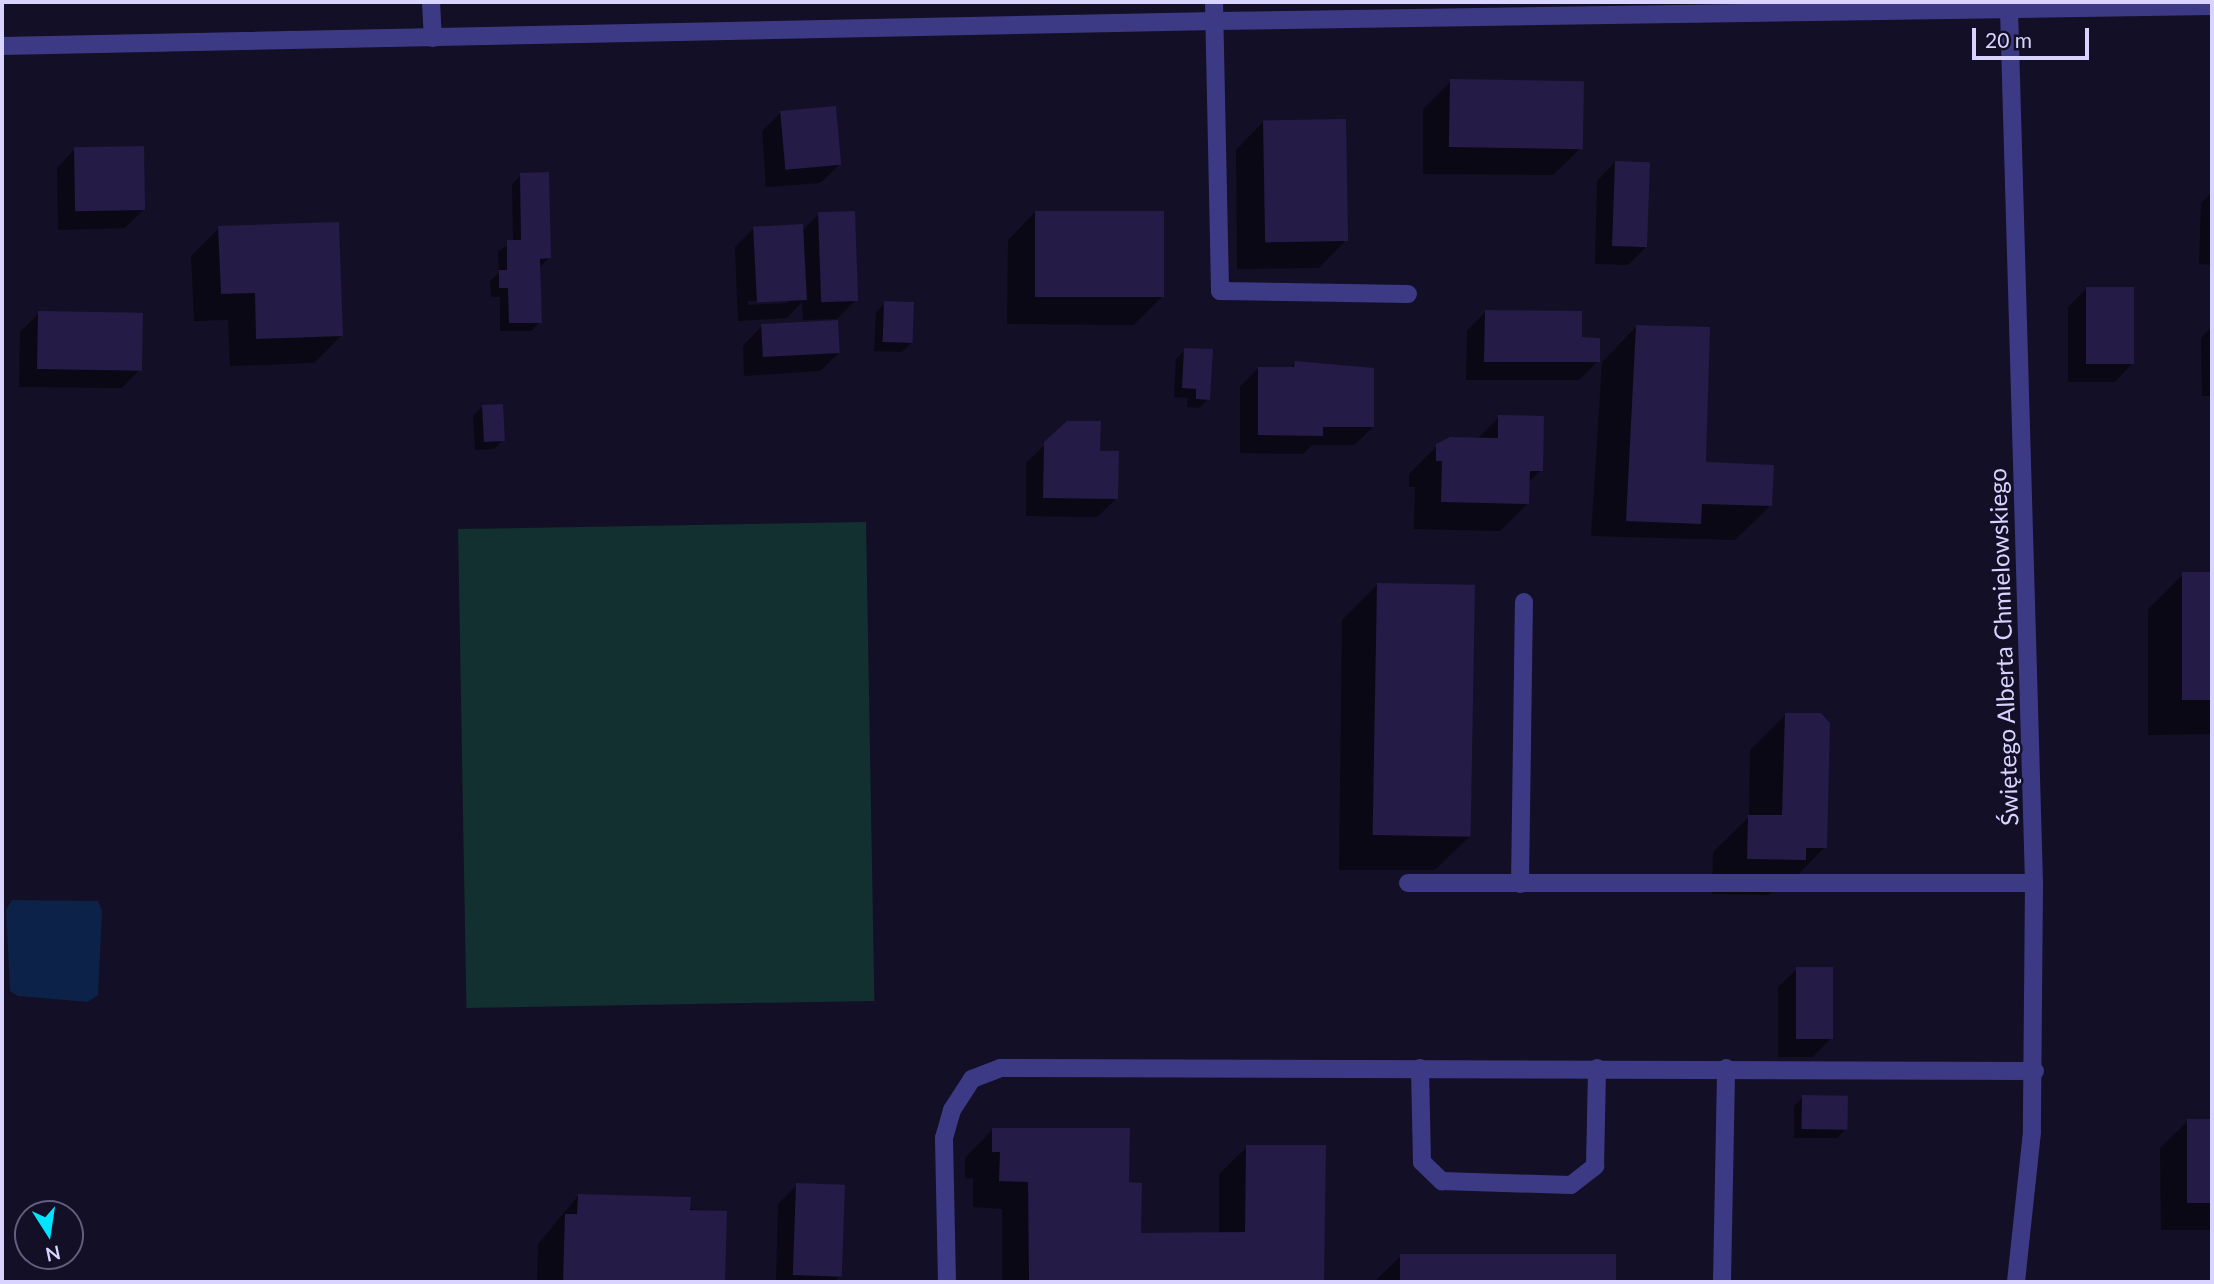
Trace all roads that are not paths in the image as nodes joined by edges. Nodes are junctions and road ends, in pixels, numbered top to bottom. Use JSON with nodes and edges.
{"nodes":[{"id":1,"x":431,"y":2,"type":"edge"},
{"id":2,"x":1214,"y":2,"type":"edge"},
{"id":3,"x":2212,"y":6,"type":"edge"},
{"id":4,"x":2019,"y":7,"type":"edge"},
{"id":5,"x":1595,"y":8,"type":"edge"},
{"id":6,"x":1215,"y":20,"type":"junction"},
{"id":7,"x":433,"y":38,"type":"junction"},
{"id":8,"x":2,"y":46,"type":"edge"},
{"id":9,"x":1408,"y":294,"type":"dead end"},
{"id":10,"x":1524,"y":602,"type":"dead end"},
{"id":11,"x":2034,"y":883,"type":"junction"},
{"id":12,"x":1408,"y":884,"type":"dead end"},
{"id":13,"x":1520,"y":884,"type":"junction"},
{"id":14,"x":1420,"y":1068,"type":"junction"},
{"id":15,"x":1597,"y":1068,"type":"junction"},
{"id":16,"x":1726,"y":1068,"type":"junction"},
{"id":17,"x":2035,"y":1071,"type":"junction"},
{"id":18,"x":947,"y":1282,"type":"edge"},
{"id":19,"x":1722,"y":1282,"type":"edge"},
{"id":20,"x":2016,"y":1282,"type":"edge"}],
"edges":[{"from":1,"to":7,"type":"street"},
{"from":2,"to":6,"type":"street"},
{"from":3,"to":4,"type":"street"},
{"from":4,"to":5,"type":"street"},
{"from":4,"to":11,"type":"street","name":"Świętego Alberta Chmielowskiego"},
{"from":5,"to":6,"type":"street"},
{"from":6,"to":7,"type":"street"},
{"from":6,"to":9,"type":"street"},
{"from":7,"to":8,"type":"street"},
{"from":10,"to":13,"type":"street"},
{"from":11,"to":13,"type":"street"},
{"from":11,"to":17,"type":"street","name":"Świętego Alberta Chmielowskiego"},
{"from":12,"to":13,"type":"street"},
{"from":14,"to":15,"type":"street"},
{"from":14,"to":15,"type":"street"},
{"from":14,"to":18,"type":"street"},
{"from":15,"to":16,"type":"street"},
{"from":16,"to":17,"type":"street"},
{"from":16,"to":19,"type":"street"},
{"from":17,"to":20,"type":"street","name":"Świętego Alberta Chmielowskiego"}]}
